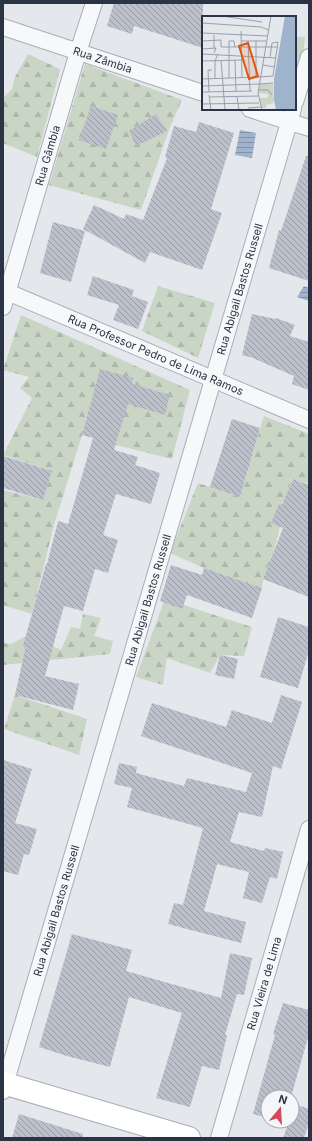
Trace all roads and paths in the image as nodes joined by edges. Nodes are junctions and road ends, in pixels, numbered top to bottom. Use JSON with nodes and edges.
{"nodes":[{"id":1,"x":94,"y":3,"type":"edge"},
{"id":2,"x":3,"y":27,"type":"edge"},
{"id":3,"x":78,"y":52,"type":"junction"},
{"id":4,"x":309,"y":56,"type":"edge"},
{"id":5,"x":202,"y":93,"type":"edge"},
{"id":6,"x":296,"y":99,"type":"edge"},
{"id":7,"x":256,"y":110,"type":"edge"},
{"id":8,"x":291,"y":116,"type":"edge"},
{"id":9,"x":309,"y":128,"type":"edge"},
{"id":10,"x":5,"y":291,"type":"edge"},
{"id":11,"x":3,"y":307,"type":"edge"},
{"id":12,"x":212,"y":378,"type":"junction"},
{"id":13,"x":309,"y":420,"type":"edge"},
{"id":14,"x":309,"y":829,"type":"edge"},
{"id":15,"x":4,"y":1086,"type":"edge"},
{"id":16,"x":189,"y":1138,"type":"edge"},
{"id":17,"x":219,"y":1138,"type":"edge"}],
"edges":[{"from":1,"to":3,"type":"street","name":"Rua Gâmbia"},
{"from":2,"to":3,"type":"street","name":"Rua Zâmbia"},
{"from":3,"to":5,"type":"street","name":"Rua Zâmbia"},
{"from":3,"to":10,"type":"street","name":"Rua Gâmbia"},
{"from":4,"to":6,"type":"street"},
{"from":7,"to":8,"type":"street"},
{"from":8,"to":9,"type":"street"},
{"from":8,"to":12,"type":"street","name":"Rua Abigail Bastos Russell"},
{"from":10,"to":11,"type":"street","name":"Rua Gâmbia"},
{"from":10,"to":12,"type":"street","name":"Rua Professor Pedro de Lima Ramos"},
{"from":12,"to":13,"type":"street","name":"Rua Professor Pedro de Lima Ramos"},
{"from":12,"to":15,"type":"street","name":"Rua Abigail Bastos Russell"},
{"from":14,"to":17,"type":"street","name":"Rua Vieira de Lima"},
{"from":15,"to":16,"type":"main road"}]}
